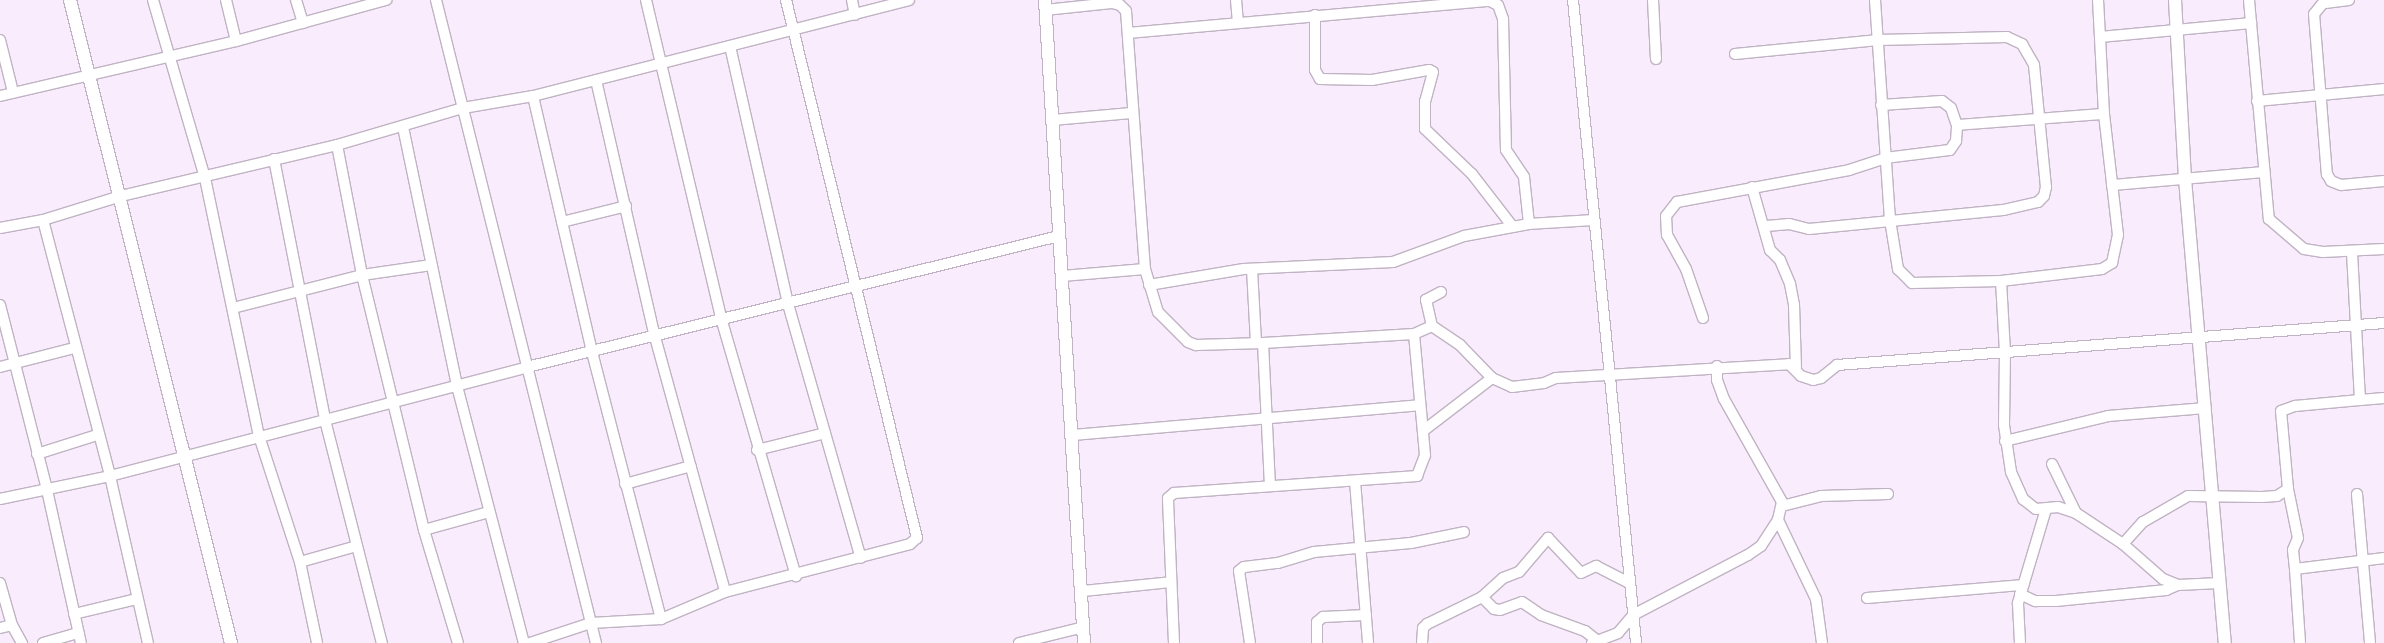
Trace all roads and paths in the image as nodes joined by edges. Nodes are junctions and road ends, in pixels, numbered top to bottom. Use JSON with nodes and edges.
{"nodes":[{"id":1,"x":70,"y":0,"type":"edge"},
{"id":2,"x":154,"y":0,"type":"edge"},
{"id":3,"x":226,"y":0,"type":"edge"},
{"id":4,"x":296,"y":0,"type":"edge"},
{"id":5,"x":386,"y":0,"type":"edge"},
{"id":6,"x":436,"y":0,"type":"edge"},
{"id":7,"x":646,"y":0,"type":"edge"},
{"id":8,"x":786,"y":0,"type":"edge"},
{"id":9,"x":852,"y":0,"type":"edge"},
{"id":10,"x":910,"y":0,"type":"edge"},
{"id":11,"x":1236,"y":0,"type":"edge"},
{"id":12,"x":1573,"y":0,"type":"edge"},
{"id":13,"x":1653,"y":0,"type":"edge"},
{"id":14,"x":1875,"y":0,"type":"edge"},
{"id":15,"x":2098,"y":0,"type":"edge"},
{"id":16,"x":2175,"y":0,"type":"edge"},
{"id":17,"x":2249,"y":0,"type":"edge"},
{"id":18,"x":2349,"y":0,"type":"edge"},
{"id":19,"x":363,"y":3,"type":"edge"},
{"id":20,"x":1394,"y":4,"type":"edge"},
{"id":21,"x":1045,"y":5,"type":"edge"},
{"id":22,"x":856,"y":15,"type":"junction"},
{"id":23,"x":1315,"y":15,"type":"junction"},
{"id":24,"x":1238,"y":21,"type":"junction"},
{"id":25,"x":303,"y":23,"type":"junction"},
{"id":26,"x":2251,"y":23,"type":"junction"},
{"id":27,"x":2177,"y":28,"type":"junction"},
{"id":28,"x":794,"y":30,"type":"junction"},
{"id":29,"x":1128,"y":32,"type":"junction"},
{"id":30,"x":2100,"y":37,"type":"junction"},
{"id":31,"x":0,"y":40,"type":"edge"},
{"id":32,"x":1878,"y":40,"type":"junction"},
{"id":33,"x":236,"y":41,"type":"junction"},
{"id":34,"x":730,"y":46,"type":"junction"},
{"id":35,"x":1736,"y":54,"type":"dead end"},
{"id":36,"x":169,"y":57,"type":"junction"},
{"id":37,"x":1656,"y":59,"type":"dead end"},
{"id":38,"x":663,"y":62,"type":"junction"},
{"id":39,"x":89,"y":74,"type":"junction"},
{"id":40,"x":596,"y":80,"type":"junction"},
{"id":41,"x":2384,"y":89,"type":"edge"},
{"id":42,"x":13,"y":92,"type":"junction"},
{"id":43,"x":0,"y":96,"type":"edge"},
{"id":44,"x":533,"y":96,"type":"junction"},
{"id":45,"x":2320,"y":96,"type":"junction"},
{"id":46,"x":2258,"y":101,"type":"junction"},
{"id":47,"x":1881,"y":105,"type":"junction"},
{"id":48,"x":463,"y":108,"type":"junction"},
{"id":49,"x":1132,"y":113,"type":"junction"},
{"id":50,"x":2104,"y":114,"type":"junction"},
{"id":51,"x":2039,"y":118,"type":"junction"},
{"id":52,"x":1052,"y":120,"type":"junction"},
{"id":53,"x":1957,"y":124,"type":"junction"},
{"id":54,"x":403,"y":127,"type":"junction"},
{"id":55,"x":338,"y":145,"type":"junction"},
{"id":56,"x":1885,"y":158,"type":"junction"},
{"id":57,"x":274,"y":159,"type":"junction"},
{"id":58,"x":2264,"y":172,"type":"junction"},
{"id":59,"x":205,"y":178,"type":"junction"},
{"id":60,"x":2185,"y":179,"type":"junction"},
{"id":61,"x":2384,"y":181,"type":"edge"},
{"id":62,"x":2112,"y":185,"type":"junction"},
{"id":63,"x":1752,"y":187,"type":"junction"},
{"id":64,"x":121,"y":196,"type":"junction"},
{"id":65,"x":626,"y":206,"type":"junction"},
{"id":66,"x":43,"y":220,"type":"junction"},
{"id":67,"x":1593,"y":220,"type":"junction"},
{"id":68,"x":1890,"y":220,"type":"junction"},
{"id":69,"x":562,"y":222,"type":"junction"},
{"id":70,"x":1529,"y":224,"type":"junction"},
{"id":71,"x":1764,"y":226,"type":"junction"},
{"id":72,"x":1513,"y":227,"type":"junction"},
{"id":73,"x":0,"y":228,"type":"edge"},
{"id":74,"x":1059,"y":236,"type":"junction"},
{"id":75,"x":2384,"y":248,"type":"edge"},
{"id":76,"x":2352,"y":251,"type":"junction"},
{"id":77,"x":431,"y":265,"type":"junction"},
{"id":78,"x":1145,"y":269,"type":"junction"},
{"id":79,"x":1252,"y":269,"type":"junction"},
{"id":80,"x":362,"y":275,"type":"junction"},
{"id":81,"x":1062,"y":276,"type":"junction"},
{"id":82,"x":2001,"y":281,"type":"junction"},
{"id":83,"x":1149,"y":285,"type":"junction"},
{"id":84,"x":855,"y":287,"type":"junction"},
{"id":85,"x":297,"y":291,"type":"junction"},
{"id":86,"x":1441,"y":292,"type":"dead end"},
{"id":87,"x":788,"y":304,"type":"junction"},
{"id":88,"x":0,"y":305,"type":"edge"},
{"id":89,"x":233,"y":308,"type":"junction"},
{"id":90,"x":721,"y":318,"type":"junction"},
{"id":91,"x":1702,"y":318,"type":"dead end"},
{"id":92,"x":2384,"y":323,"type":"edge"},
{"id":93,"x":2355,"y":325,"type":"junction"},
{"id":94,"x":1432,"y":326,"type":"junction"},
{"id":95,"x":1414,"y":334,"type":"junction"},
{"id":96,"x":655,"y":337,"type":"junction"},
{"id":97,"x":2200,"y":337,"type":"junction"},
{"id":98,"x":1260,"y":343,"type":"junction"},
{"id":99,"x":74,"y":348,"type":"junction"},
{"id":100,"x":592,"y":352,"type":"junction"},
{"id":101,"x":2005,"y":353,"type":"junction"},
{"id":102,"x":15,"y":362,"type":"junction"},
{"id":103,"x":1717,"y":366,"type":"junction"},
{"id":104,"x":0,"y":367,"type":"edge"},
{"id":105,"x":527,"y":367,"type":"junction"},
{"id":106,"x":1796,"y":367,"type":"junction"},
{"id":107,"x":1610,"y":375,"type":"junction"},
{"id":108,"x":1492,"y":378,"type":"junction"},
{"id":109,"x":457,"y":386,"type":"junction"},
{"id":110,"x":2384,"y":398,"type":"edge"},
{"id":111,"x":2360,"y":400,"type":"junction"},
{"id":112,"x":393,"y":402,"type":"junction"},
{"id":113,"x":1420,"y":405,"type":"junction"},
{"id":114,"x":2206,"y":408,"type":"junction"},
{"id":115,"x":1266,"y":419,"type":"junction"},
{"id":116,"x":325,"y":420,"type":"junction"},
{"id":117,"x":1423,"y":431,"type":"junction"},
{"id":118,"x":825,"y":433,"type":"junction"},
{"id":119,"x":98,"y":435,"type":"junction"},
{"id":120,"x":1072,"y":435,"type":"junction"},
{"id":121,"x":259,"y":436,"type":"junction"},
{"id":122,"x":2006,"y":441,"type":"junction"},
{"id":123,"x":757,"y":450,"type":"junction"},
{"id":124,"x":37,"y":454,"type":"junction"},
{"id":125,"x":184,"y":455,"type":"junction"},
{"id":126,"x":2052,"y":464,"type":"dead end"},
{"id":127,"x":691,"y":466,"type":"junction"},
{"id":128,"x":110,"y":476,"type":"junction"},
{"id":129,"x":1355,"y":481,"type":"junction"},
{"id":130,"x":625,"y":484,"type":"junction"},
{"id":131,"x":1270,"y":486,"type":"junction"},
{"id":132,"x":47,"y":490,"type":"junction"},
{"id":133,"x":2288,"y":490,"type":"junction"},
{"id":134,"x":1888,"y":494,"type":"dead end"},
{"id":135,"x":2214,"y":494,"type":"junction"},
{"id":136,"x":2358,"y":494,"type":"dead end"},
{"id":137,"x":0,"y":499,"type":"edge"},
{"id":138,"x":1782,"y":506,"type":"junction"},
{"id":139,"x":2046,"y":509,"type":"junction"},
{"id":140,"x":489,"y":512,"type":"junction"},
{"id":141,"x":2076,"y":513,"type":"junction"},
{"id":142,"x":1778,"y":520,"type":"junction"},
{"id":143,"x":424,"y":530,"type":"junction"},
{"id":144,"x":1464,"y":532,"type":"dead end"},
{"id":145,"x":2122,"y":544,"type":"junction"},
{"id":146,"x":357,"y":546,"type":"junction"},
{"id":147,"x":1360,"y":547,"type":"junction"},
{"id":148,"x":861,"y":558,"type":"junction"},
{"id":149,"x":2384,"y":558,"type":"edge"},
{"id":150,"x":2362,"y":560,"type":"junction"},
{"id":151,"x":300,"y":562,"type":"junction"},
{"id":152,"x":2295,"y":569,"type":"junction"},
{"id":153,"x":796,"y":576,"type":"junction"},
{"id":154,"x":1171,"y":582,"type":"junction"},
{"id":155,"x":0,"y":583,"type":"edge"},
{"id":156,"x":1630,"y":583,"type":"junction"},
{"id":157,"x":2220,"y":583,"type":"junction"},
{"id":158,"x":2178,"y":585,"type":"junction"},
{"id":159,"x":2022,"y":589,"type":"junction"},
{"id":160,"x":1083,"y":591,"type":"junction"},
{"id":161,"x":725,"y":592,"type":"junction"},
{"id":162,"x":1482,"y":596,"type":"junction"},
{"id":163,"x":1867,"y":598,"type":"dead end"},
{"id":164,"x":138,"y":599,"type":"junction"},
{"id":165,"x":74,"y":614,"type":"junction"},
{"id":166,"x":1366,"y":615,"type":"junction"},
{"id":167,"x":1633,"y":615,"type":"junction"},
{"id":168,"x":661,"y":619,"type":"junction"},
{"id":169,"x":591,"y":623,"type":"junction"},
{"id":170,"x":12,"y":625,"type":"junction"},
{"id":171,"x":1084,"y":627,"type":"junction"},
{"id":172,"x":0,"y":628,"type":"edge"},
{"id":173,"x":80,"y":638,"type":"edge"},
{"id":174,"x":1595,"y":642,"type":"edge"},
{"id":175,"x":22,"y":643,"type":"edge"},
{"id":176,"x":43,"y":643,"type":"edge"},
{"id":177,"x":148,"y":643,"type":"edge"},
{"id":178,"x":231,"y":643,"type":"edge"},
{"id":179,"x":317,"y":643,"type":"edge"},
{"id":180,"x":382,"y":643,"type":"edge"},
{"id":181,"x":458,"y":643,"type":"edge"},
{"id":182,"x":524,"y":643,"type":"edge"},
{"id":183,"x":530,"y":643,"type":"edge"},
{"id":184,"x":596,"y":643,"type":"edge"},
{"id":185,"x":1019,"y":643,"type":"edge"},
{"id":186,"x":1084,"y":643,"type":"edge"},
{"id":187,"x":1174,"y":643,"type":"edge"},
{"id":188,"x":1250,"y":643,"type":"edge"},
{"id":189,"x":1317,"y":643,"type":"edge"},
{"id":190,"x":1368,"y":643,"type":"edge"},
{"id":191,"x":1422,"y":643,"type":"edge"},
{"id":192,"x":1636,"y":643,"type":"edge"},
{"id":193,"x":1822,"y":643,"type":"edge"},
{"id":194,"x":2020,"y":643,"type":"edge"},
{"id":195,"x":2225,"y":643,"type":"edge"},
{"id":196,"x":2300,"y":643,"type":"edge"},
{"id":197,"x":2370,"y":643,"type":"edge"}],
"edges":[{"from":1,"to":39,"type":"street"},
{"from":2,"to":36,"type":"street"},
{"from":3,"to":33,"type":"street"},
{"from":4,"to":25,"type":"street"},
{"from":5,"to":19,"type":"street"},
{"from":6,"to":48,"type":"street"},
{"from":7,"to":38,"type":"street"},
{"from":8,"to":28,"type":"street"},
{"from":9,"to":22,"type":"street"},
{"from":10,"to":22,"type":"street"},
{"from":11,"to":24,"type":"street"},
{"from":12,"to":67,"type":"street"},
{"from":13,"to":37,"type":"street"},
{"from":14,"to":32,"type":"street"},
{"from":15,"to":30,"type":"street"},
{"from":16,"to":27,"type":"street"},
{"from":17,"to":26,"type":"street"},
{"from":18,"to":45,"type":"street"},
{"from":19,"to":25,"type":"street"},
{"from":20,"to":23,"type":"street"},
{"from":20,"to":70,"type":"street"},
{"from":21,"to":29,"type":"street"},
{"from":21,"to":52,"type":"street"},
{"from":22,"to":28,"type":"street"},
{"from":23,"to":24,"type":"street"},
{"from":23,"to":72,"type":"street"},
{"from":24,"to":29,"type":"street"},
{"from":25,"to":33,"type":"street"},
{"from":26,"to":27,"type":"street"},
{"from":26,"to":46,"type":"street"},
{"from":27,"to":30,"type":"street"},
{"from":27,"to":60,"type":"street"},
{"from":28,"to":34,"type":"street"},
{"from":28,"to":84,"type":"street"},
{"from":29,"to":49,"type":"street"},
{"from":30,"to":50,"type":"street"},
{"from":31,"to":42,"type":"street"},
{"from":32,"to":35,"type":"street"},
{"from":32,"to":47,"type":"street"},
{"from":32,"to":51,"type":"street"},
{"from":33,"to":36,"type":"street"},
{"from":34,"to":38,"type":"street"},
{"from":34,"to":87,"type":"street"},
{"from":36,"to":39,"type":"street"},
{"from":36,"to":59,"type":"street"},
{"from":38,"to":40,"type":"street"},
{"from":38,"to":90,"type":"street"},
{"from":39,"to":42,"type":"street"},
{"from":39,"to":64,"type":"street"},
{"from":40,"to":44,"type":"street"},
{"from":40,"to":65,"type":"street"},
{"from":41,"to":45,"type":"street"},
{"from":42,"to":43,"type":"street"},
{"from":44,"to":48,"type":"street"},
{"from":44,"to":69,"type":"street"},
{"from":45,"to":46,"type":"street"},
{"from":45,"to":61,"type":"street"},
{"from":46,"to":58,"type":"street"},
{"from":47,"to":53,"type":"street"},
{"from":47,"to":56,"type":"street"},
{"from":48,"to":54,"type":"street"},
{"from":48,"to":105,"type":"street"},
{"from":49,"to":52,"type":"street"},
{"from":49,"to":78,"type":"street"},
{"from":50,"to":51,"type":"street"},
{"from":50,"to":62,"type":"street"},
{"from":51,"to":53,"type":"street"},
{"from":51,"to":68,"type":"street"},
{"from":52,"to":74,"type":"street"},
{"from":53,"to":56,"type":"street"},
{"from":54,"to":55,"type":"street"},
{"from":54,"to":77,"type":"street"},
{"from":55,"to":57,"type":"street"},
{"from":55,"to":80,"type":"street"},
{"from":56,"to":63,"type":"street"},
{"from":56,"to":68,"type":"street"},
{"from":57,"to":59,"type":"street"},
{"from":57,"to":85,"type":"street"},
{"from":58,"to":60,"type":"street"},
{"from":58,"to":76,"type":"street"},
{"from":59,"to":64,"type":"street"},
{"from":59,"to":89,"type":"street"},
{"from":60,"to":62,"type":"street"},
{"from":60,"to":97,"type":"street"},
{"from":62,"to":82,"type":"street"},
{"from":63,"to":71,"type":"street"},
{"from":63,"to":91,"type":"street"},
{"from":64,"to":66,"type":"street"},
{"from":64,"to":125,"type":"street"},
{"from":65,"to":69,"type":"street"},
{"from":65,"to":96,"type":"street"},
{"from":66,"to":73,"type":"street"},
{"from":66,"to":99,"type":"street"},
{"from":67,"to":70,"type":"street"},
{"from":67,"to":107,"type":"street"},
{"from":68,"to":71,"type":"street"},
{"from":68,"to":82,"type":"street"},
{"from":69,"to":100,"type":"street"},
{"from":70,"to":72,"type":"street"},
{"from":71,"to":106,"type":"street"},
{"from":72,"to":79,"type":"street"},
{"from":74,"to":81,"type":"street"},
{"from":74,"to":84,"type":"street"},
{"from":75,"to":76,"type":"street"},
{"from":76,"to":93,"type":"street"},
{"from":77,"to":80,"type":"street"},
{"from":77,"to":109,"type":"street"},
{"from":78,"to":81,"type":"street"},
{"from":78,"to":83,"type":"street"},
{"from":79,"to":83,"type":"street"},
{"from":79,"to":98,"type":"street"},
{"from":80,"to":85,"type":"street"},
{"from":80,"to":112,"type":"street"},
{"from":81,"to":120,"type":"street"},
{"from":82,"to":101,"type":"street"},
{"from":83,"to":98,"type":"street"},
{"from":84,"to":87,"type":"street"},
{"from":84,"to":148,"type":"street"},
{"from":85,"to":89,"type":"street"},
{"from":85,"to":116,"type":"street"},
{"from":86,"to":94,"type":"street"},
{"from":87,"to":90,"type":"street"},
{"from":87,"to":118,"type":"street"},
{"from":88,"to":102,"type":"street"},
{"from":89,"to":121,"type":"street"},
{"from":90,"to":96,"type":"street"},
{"from":90,"to":123,"type":"street"},
{"from":92,"to":93,"type":"street"},
{"from":93,"to":97,"type":"street"},
{"from":93,"to":111,"type":"street"},
{"from":94,"to":95,"type":"street"},
{"from":94,"to":108,"type":"street"},
{"from":95,"to":98,"type":"street"},
{"from":95,"to":113,"type":"street"},
{"from":96,"to":100,"type":"street"},
{"from":96,"to":127,"type":"street"},
{"from":97,"to":101,"type":"street"},
{"from":97,"to":114,"type":"street"},
{"from":98,"to":115,"type":"street"},
{"from":99,"to":102,"type":"street"},
{"from":99,"to":119,"type":"street"},
{"from":100,"to":105,"type":"street"},
{"from":100,"to":130,"type":"street"},
{"from":101,"to":106,"type":"street"},
{"from":101,"to":122,"type":"street"},
{"from":102,"to":104,"type":"street"},
{"from":102,"to":124,"type":"street"},
{"from":103,"to":106,"type":"street"},
{"from":103,"to":107,"type":"street"},
{"from":103,"to":138,"type":"street"},
{"from":105,"to":109,"type":"street"},
{"from":105,"to":169,"type":"street"},
{"from":107,"to":108,"type":"street"},
{"from":107,"to":156,"type":"street"},
{"from":108,"to":117,"type":"street"},
{"from":109,"to":112,"type":"street"},
{"from":109,"to":140,"type":"street"},
{"from":110,"to":111,"type":"street"},
{"from":111,"to":133,"type":"street"},
{"from":112,"to":116,"type":"street"},
{"from":112,"to":143,"type":"street"},
{"from":113,"to":115,"type":"street"},
{"from":113,"to":117,"type":"street"},
{"from":114,"to":122,"type":"street"},
{"from":114,"to":135,"type":"street"},
{"from":115,"to":120,"type":"street"},
{"from":115,"to":131,"type":"street"},
{"from":116,"to":121,"type":"street"},
{"from":116,"to":146,"type":"street"},
{"from":117,"to":129,"type":"street"},
{"from":118,"to":123,"type":"street"},
{"from":118,"to":148,"type":"street"},
{"from":119,"to":124,"type":"street"},
{"from":119,"to":128,"type":"street"},
{"from":120,"to":160,"type":"street"},
{"from":121,"to":125,"type":"street"},
{"from":121,"to":151,"type":"street"},
{"from":122,"to":139,"type":"street"},
{"from":123,"to":153,"type":"street"},
{"from":124,"to":132,"type":"street"},
{"from":125,"to":128,"type":"street"},
{"from":125,"to":178,"type":"street"},
{"from":126,"to":141,"type":"street"},
{"from":127,"to":130,"type":"street"},
{"from":127,"to":161,"type":"street"},
{"from":128,"to":132,"type":"street"},
{"from":128,"to":164,"type":"street"},
{"from":129,"to":131,"type":"street"},
{"from":129,"to":147,"type":"street"},
{"from":130,"to":168,"type":"street"},
{"from":131,"to":154,"type":"street"},
{"from":132,"to":137,"type":"street"},
{"from":132,"to":165,"type":"street"},
{"from":133,"to":135,"type":"street"},
{"from":133,"to":152,"type":"street"},
{"from":134,"to":138,"type":"street"},
{"from":135,"to":145,"type":"street"},
{"from":135,"to":157,"type":"street"},
{"from":136,"to":150,"type":"street"},
{"from":138,"to":142,"type":"street"},
{"from":139,"to":141,"type":"street"},
{"from":139,"to":159,"type":"street"},
{"from":140,"to":143,"type":"street"},
{"from":140,"to":182,"type":"street"},
{"from":141,"to":145,"type":"street"},
{"from":142,"to":167,"type":"street"},
{"from":142,"to":193,"type":"street"},
{"from":143,"to":181,"type":"street"},
{"from":144,"to":147,"type":"street"},
{"from":145,"to":158,"type":"street"},
{"from":146,"to":151,"type":"street"},
{"from":146,"to":180,"type":"street"},
{"from":147,"to":166,"type":"street"},
{"from":147,"to":188,"type":"street"},
{"from":148,"to":153,"type":"street"},
{"from":149,"to":150,"type":"street"},
{"from":150,"to":152,"type":"street"},
{"from":150,"to":197,"type":"street"},
{"from":151,"to":179,"type":"street"},
{"from":152,"to":196,"type":"street"},
{"from":153,"to":161,"type":"street"},
{"from":154,"to":160,"type":"street"},
{"from":154,"to":187,"type":"street"},
{"from":155,"to":170,"type":"street"},
{"from":156,"to":162,"type":"street"},
{"from":156,"to":167,"type":"street"},
{"from":157,"to":158,"type":"street"},
{"from":157,"to":195,"type":"street"},
{"from":158,"to":159,"type":"street"},
{"from":159,"to":163,"type":"street"},
{"from":159,"to":194,"type":"street"},
{"from":160,"to":171,"type":"street"},
{"from":161,"to":168,"type":"street"},
{"from":162,"to":174,"type":"street"},
{"from":162,"to":191,"type":"street"},
{"from":164,"to":165,"type":"street"},
{"from":164,"to":177,"type":"street"},
{"from":165,"to":173,"type":"street"},
{"from":166,"to":189,"type":"street"},
{"from":166,"to":190,"type":"street"},
{"from":167,"to":174,"type":"street"},
{"from":167,"to":192,"type":"street"},
{"from":168,"to":169,"type":"street"},
{"from":169,"to":183,"type":"street"},
{"from":169,"to":184,"type":"street"},
{"from":170,"to":172,"type":"street"},
{"from":170,"to":175,"type":"street"},
{"from":171,"to":185,"type":"street"},
{"from":171,"to":186,"type":"street"},
{"from":173,"to":176,"type":"street"}]}
